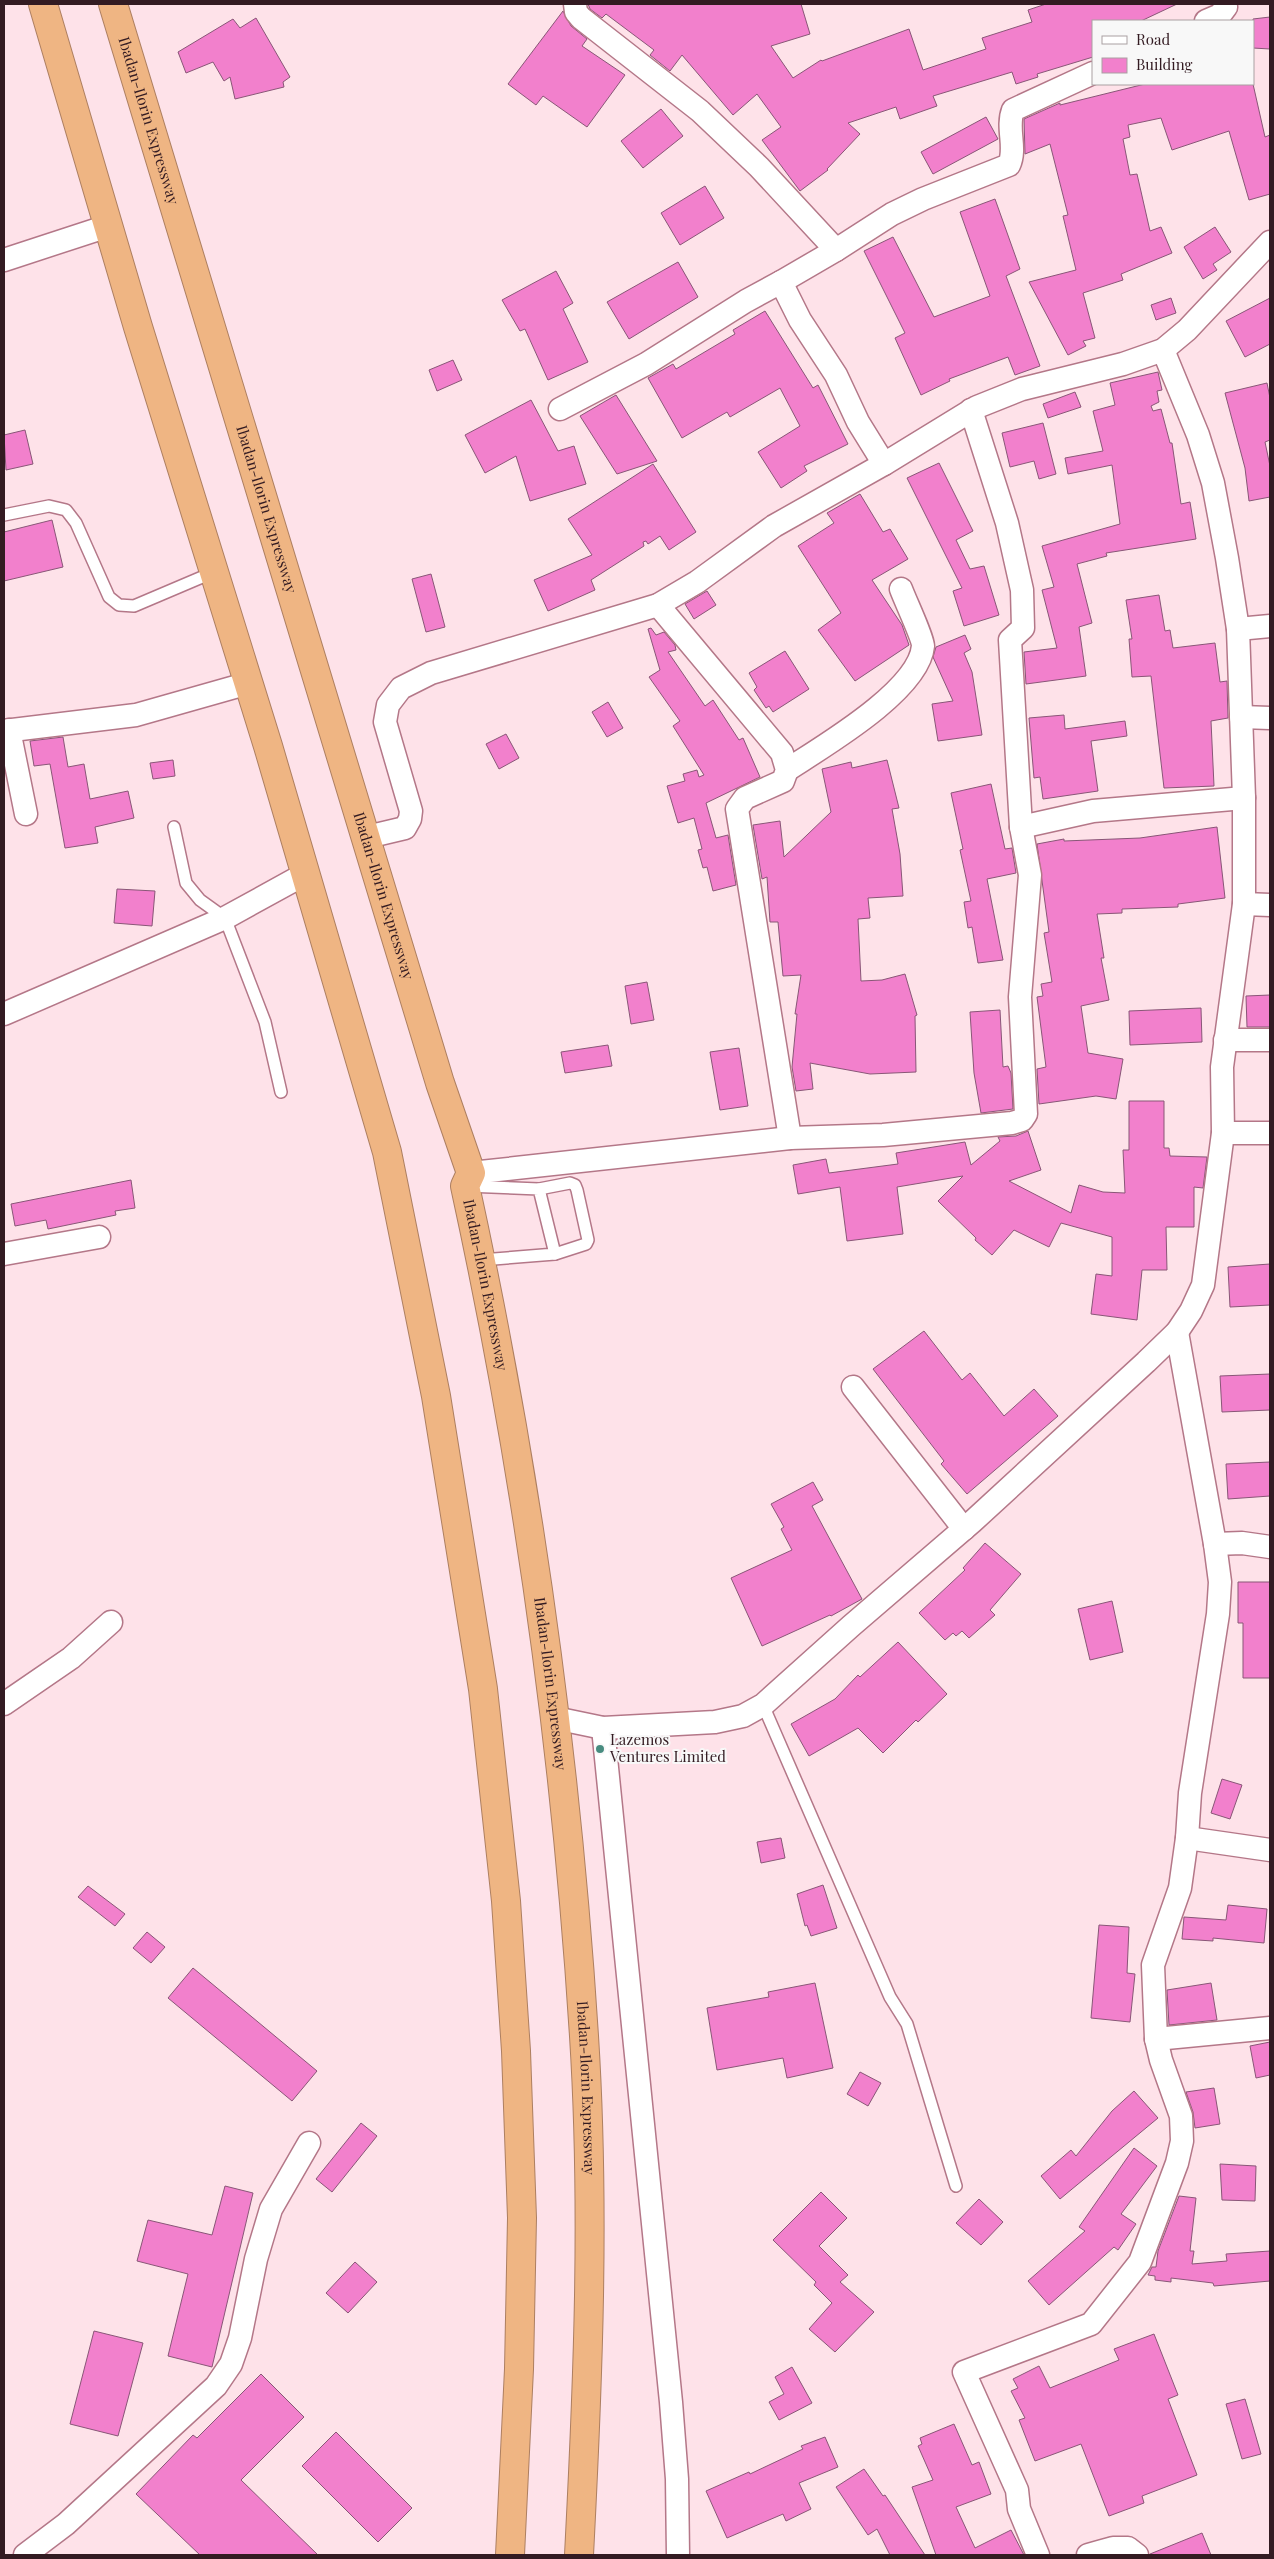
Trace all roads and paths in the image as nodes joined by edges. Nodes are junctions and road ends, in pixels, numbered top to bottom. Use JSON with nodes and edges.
{"nodes":[{"id":1,"x":43,"y":4,"type":"edge"},
{"id":2,"x":114,"y":4,"type":"edge"},
{"id":3,"x":575,"y":4,"type":"edge"},
{"id":4,"x":1225,"y":4,"type":"edge"},
{"id":5,"x":1208,"y":20,"type":"edge"},
{"id":6,"x":1092,"y":73,"type":"edge"},
{"id":7,"x":108,"y":226,"type":"junction"},
{"id":8,"x":1270,"y":242,"type":"edge"},
{"id":9,"x":836,"y":250,"type":"junction"},
{"id":10,"x":4,"y":260,"type":"edge"},
{"id":11,"x":782,"y":282,"type":"junction"},
{"id":12,"x":1163,"y":350,"type":"junction"},
{"id":13,"x":560,"y":409,"type":"dead end"},
{"id":14,"x":971,"y":410,"type":"junction"},
{"id":15,"x":884,"y":464,"type":"junction"},
{"id":16,"x":4,"y":515,"type":"edge"},
{"id":17,"x":214,"y":572,"type":"junction"},
{"id":18,"x":901,"y":589,"type":"dead end"},
{"id":19,"x":658,"y":605,"type":"junction"},
{"id":20,"x":1270,"y":626,"type":"edge"},
{"id":21,"x":1238,"y":629,"type":"junction"},
{"id":22,"x":249,"y":683,"type":"junction"},
{"id":23,"x":1241,"y":718,"type":"junction"},
{"id":24,"x":1270,"y":718,"type":"edge"},
{"id":25,"x":6,"y":731,"type":"edge"},
{"id":26,"x":787,"y":770,"type":"junction"},
{"id":27,"x":1244,"y":798,"type":"junction"},
{"id":28,"x":26,"y":814,"type":"dead end"},
{"id":29,"x":174,"y":827,"type":"dead end"},
{"id":30,"x":1021,"y":827,"type":"junction"},
{"id":31,"x":367,"y":838,"type":"junction"},
{"id":32,"x":305,"y":874,"type":"junction"},
{"id":33,"x":1244,"y":904,"type":"junction"},
{"id":34,"x":1270,"y":905,"type":"edge"},
{"id":35,"x":226,"y":918,"type":"junction"},
{"id":36,"x":4,"y":1014,"type":"edge"},
{"id":37,"x":1225,"y":1040,"type":"junction"},
{"id":38,"x":1270,"y":1040,"type":"edge"},
{"id":39,"x":280,"y":1092,"type":"dead end"},
{"id":40,"x":1223,"y":1133,"type":"junction"},
{"id":41,"x":1270,"y":1133,"type":"edge"},
{"id":42,"x":790,"y":1138,"type":"junction"},
{"id":43,"x":468,"y":1179,"type":"junction"},
{"id":44,"x":539,"y":1189,"type":"junction"},
{"id":45,"x":99,"y":1237,"type":"dead end"},
{"id":46,"x":4,"y":1254,"type":"edge"},
{"id":47,"x":555,"y":1254,"type":"junction"},
{"id":48,"x":481,"y":1260,"type":"junction"},
{"id":49,"x":1177,"y":1332,"type":"junction"},
{"id":50,"x":853,"y":1387,"type":"dead end"},
{"id":51,"x":964,"y":1529,"type":"junction"},
{"id":52,"x":1215,"y":1544,"type":"junction"},
{"id":53,"x":1270,"y":1547,"type":"edge"},
{"id":54,"x":111,"y":1622,"type":"dead end"},
{"id":55,"x":4,"y":1704,"type":"edge"},
{"id":56,"x":763,"y":1705,"type":"junction"},
{"id":57,"x":555,"y":1718,"type":"junction"},
{"id":58,"x":603,"y":1728,"type":"junction"},
{"id":59,"x":1187,"y":1838,"type":"junction"},
{"id":60,"x":1270,"y":1850,"type":"edge"},
{"id":61,"x":1270,"y":2028,"type":"edge"},
{"id":62,"x":1156,"y":2039,"type":"junction"},
{"id":63,"x":309,"y":2143,"type":"dead end"},
{"id":64,"x":956,"y":2186,"type":"dead end"},
{"id":65,"x":25,"y":2555,"type":"edge"},
{"id":66,"x":510,"y":2555,"type":"edge"},
{"id":67,"x":579,"y":2555,"type":"edge"},
{"id":68,"x":678,"y":2555,"type":"edge"},
{"id":69,"x":1038,"y":2555,"type":"edge"},
{"id":70,"x":1088,"y":2555,"type":"edge"},
{"id":71,"x":1137,"y":2555,"type":"edge"}],
"edges":[{"from":1,"to":7,"type":"highway"},
{"from":2,"to":31,"type":"highway","name":"Ibadan-Ilorin Expressway"},
{"from":3,"to":9,"type":"street"},
{"from":4,"to":5,"type":"street"},
{"from":6,"to":9,"type":"street"},
{"from":7,"to":10,"type":"street"},
{"from":7,"to":17,"type":"highway"},
{"from":8,"to":12,"type":"street"},
{"from":9,"to":11,"type":"street"},
{"from":11,"to":13,"type":"street"},
{"from":11,"to":15,"type":"street"},
{"from":12,"to":14,"type":"street"},
{"from":12,"to":21,"type":"street"},
{"from":14,"to":15,"type":"street"},
{"from":14,"to":30,"type":"street"},
{"from":15,"to":19,"type":"street"},
{"from":16,"to":17,"type":"lane"},
{"from":17,"to":22,"type":"highway"},
{"from":18,"to":26,"type":"street"},
{"from":19,"to":26,"type":"street"},
{"from":19,"to":31,"type":"street"},
{"from":20,"to":21,"type":"street"},
{"from":21,"to":23,"type":"street"},
{"from":22,"to":25,"type":"street"},
{"from":22,"to":32,"type":"highway"},
{"from":23,"to":24,"type":"street"},
{"from":23,"to":27,"type":"street"},
{"from":25,"to":28,"type":"street"},
{"from":26,"to":42,"type":"street"},
{"from":27,"to":30,"type":"street"},
{"from":27,"to":33,"type":"street"},
{"from":29,"to":35,"type":"lane"},
{"from":30,"to":42,"type":"street"},
{"from":31,"to":43,"type":"highway","name":"Ibadan-Ilorin Expressway"},
{"from":32,"to":35,"type":"street"},
{"from":32,"to":66,"type":"highway"},
{"from":33,"to":34,"type":"street"},
{"from":33,"to":37,"type":"street"},
{"from":35,"to":36,"type":"street"},
{"from":35,"to":39,"type":"lane"},
{"from":37,"to":38,"type":"street"},
{"from":37,"to":40,"type":"street"},
{"from":40,"to":41,"type":"street"},
{"from":40,"to":49,"type":"street"},
{"from":42,"to":43,"type":"street"},
{"from":43,"to":44,"type":"lane"},
{"from":43,"to":48,"type":"highway","name":"Ibadan-Ilorin Expressway"},
{"from":44,"to":47,"type":"lane"},
{"from":44,"to":47,"type":"lane"},
{"from":45,"to":46,"type":"street"},
{"from":47,"to":48,"type":"lane"},
{"from":48,"to":57,"type":"highway","name":"Ibadan-Ilorin Expressway"},
{"from":49,"to":51,"type":"street"},
{"from":49,"to":52,"type":"street"},
{"from":50,"to":51,"type":"street"},
{"from":51,"to":56,"type":"street"},
{"from":52,"to":53,"type":"street"},
{"from":52,"to":59,"type":"street"},
{"from":54,"to":55,"type":"street"},
{"from":56,"to":58,"type":"street"},
{"from":56,"to":64,"type":"lane"},
{"from":57,"to":58,"type":"street"},
{"from":57,"to":67,"type":"highway","name":"Ibadan-Ilorin Expressway"},
{"from":58,"to":68,"type":"street"},
{"from":59,"to":60,"type":"street"},
{"from":59,"to":62,"type":"street"},
{"from":61,"to":62,"type":"street"},
{"from":62,"to":69,"type":"street"},
{"from":63,"to":65,"type":"street"},
{"from":70,"to":71,"type":"street"}]}
